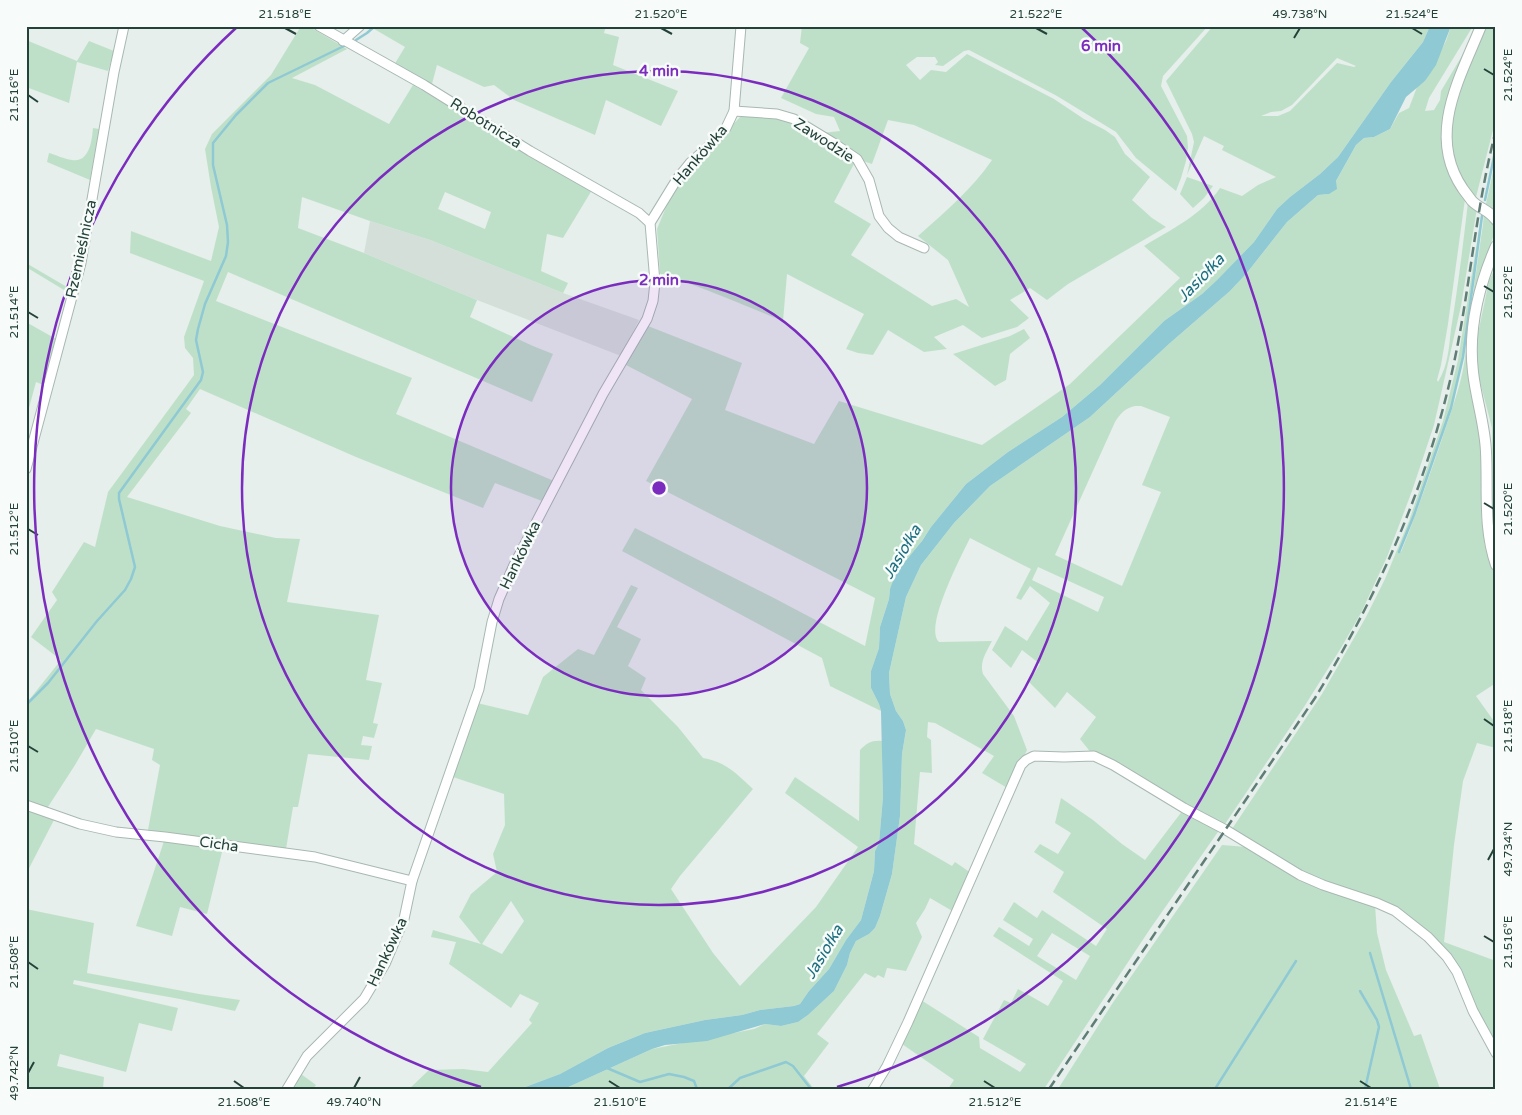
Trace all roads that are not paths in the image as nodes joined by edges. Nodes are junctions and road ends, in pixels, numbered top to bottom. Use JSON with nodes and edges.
{"nodes":[{"id":1,"x":124,"y":26,"type":"edge"},
{"id":2,"x":319,"y":26,"type":"edge"},
{"id":3,"x":360,"y":26,"type":"edge"},
{"id":4,"x":741,"y":26,"type":"edge"},
{"id":5,"x":1481,"y":26,"type":"edge"},
{"id":6,"x":343,"y":41,"type":"junction"},
{"id":7,"x":734,"y":111,"type":"junction"},
{"id":8,"x":1496,"y":220,"type":"edge"},
{"id":9,"x":650,"y":223,"type":"junction"},
{"id":10,"x":1496,"y":246,"type":"edge"},
{"id":11,"x":924,"y":248,"type":"dead end"},
{"id":12,"x":26,"y":469,"type":"edge"},
{"id":13,"x":1496,"y":565,"type":"edge"},
{"id":14,"x":26,"y":805,"type":"edge"},
{"id":15,"x":412,"y":881,"type":"junction"},
{"id":16,"x":1496,"y":1053,"type":"edge"},
{"id":17,"x":287,"y":1089,"type":"edge"},
{"id":18,"x":873,"y":1089,"type":"edge"}],
"edges":[{"from":1,"to":12,"type":"street","name":"Rzemieślnicza"},
{"from":2,"to":6,"type":"street","name":"Robotnicza"},
{"from":3,"to":6,"type":"street"},
{"from":4,"to":7,"type":"street","name":"Hankówka"},
{"from":5,"to":8,"type":"street"},
{"from":6,"to":9,"type":"street","name":"Robotnicza"},
{"from":7,"to":9,"type":"street","name":"Hankówka"},
{"from":7,"to":11,"type":"street","name":"Zawodzie"},
{"from":9,"to":15,"type":"street","name":"Hankówka"},
{"from":10,"to":13,"type":"street"},
{"from":14,"to":15,"type":"street","name":"Cicha"},
{"from":15,"to":17,"type":"street","name":"Hankówka"},
{"from":16,"to":18,"type":"street"}]}
